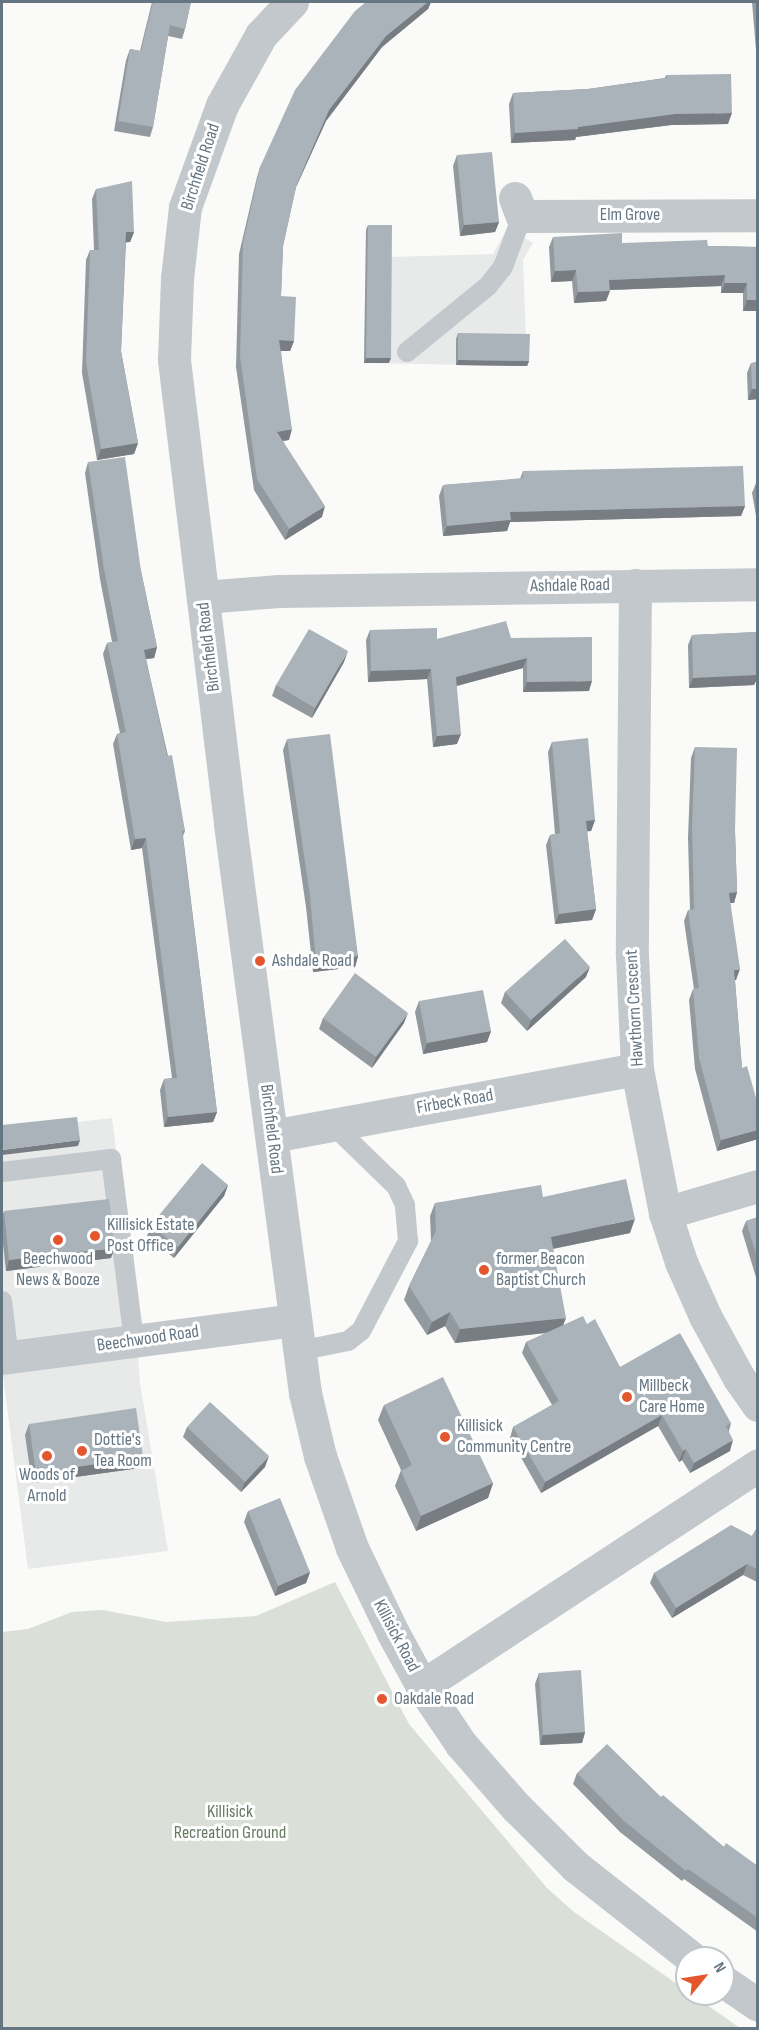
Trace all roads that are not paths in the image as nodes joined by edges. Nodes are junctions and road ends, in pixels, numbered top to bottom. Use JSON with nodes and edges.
{"nodes":[{"id":1,"x":292,"y":2,"type":"edge"},
{"id":2,"x":519,"y":207,"type":"joint"},
{"id":3,"x":758,"y":215,"type":"edge"},
{"id":4,"x":407,"y":352,"type":"dead end"},
{"id":5,"x":758,"y":584,"type":"edge"},
{"id":6,"x":635,"y":585,"type":"junction"},
{"id":7,"x":203,"y":597,"type":"junction"},
{"id":8,"x":637,"y":1069,"type":"junction"},
{"id":9,"x":332,"y":1124,"type":"junction"},
{"id":10,"x":272,"y":1136,"type":"junction"},
{"id":11,"x":2,"y":1172,"type":"edge"},
{"id":12,"x":758,"y":1186,"type":"edge"},
{"id":13,"x":664,"y":1213,"type":"junction"},
{"id":14,"x":2,"y":1301,"type":"edge"},
{"id":15,"x":296,"y":1335,"type":"junction"},
{"id":16,"x":134,"y":1341,"type":"junction"},
{"id":17,"x":5,"y":1358,"type":"edge"},
{"id":18,"x":758,"y":1405,"type":"edge"},
{"id":19,"x":758,"y":1465,"type":"edge"},
{"id":20,"x":422,"y":1686,"type":"junction"},
{"id":21,"x":677,"y":1946,"type":"edge"},
{"id":22,"x":735,"y":1990,"type":"edge"},
{"id":23,"x":758,"y":2006,"type":"edge"}],
"edges":[{"from":1,"to":7,"type":"street","name":"Birchfield Road"},
{"from":2,"to":3,"type":"street","name":"Elm Grove"},
{"from":2,"to":4,"type":"lane"},
{"from":5,"to":6,"type":"street","name":"Ashdale Road"},
{"from":6,"to":7,"type":"street","name":"Ashdale Road"},
{"from":6,"to":8,"type":"street","name":"Hawthorn Crescent"},
{"from":7,"to":10,"type":"street","name":"Birchfield Road"},
{"from":8,"to":9,"type":"street","name":"Firbeck Road"},
{"from":8,"to":13,"type":"street","name":"Hawthorn Crescent"},
{"from":9,"to":10,"type":"street","name":"Firbeck Road"},
{"from":9,"to":15,"type":"lane"},
{"from":10,"to":15,"type":"street","name":"Birchfield Road"},
{"from":11,"to":16,"type":"lane"},
{"from":12,"to":13,"type":"street"},
{"from":13,"to":18,"type":"street","name":"Hawthorn Crescent"},
{"from":14,"to":17,"type":"lane"},
{"from":15,"to":16,"type":"street","name":"Beechwood Road"},
{"from":15,"to":20,"type":"street","name":"Killisick Road"},
{"from":16,"to":17,"type":"street","name":"Beechwood Road"},
{"from":19,"to":20,"type":"street"},
{"from":20,"to":21,"type":"street","name":"Killisick Road"},
{"from":22,"to":23,"type":"street"}]}
